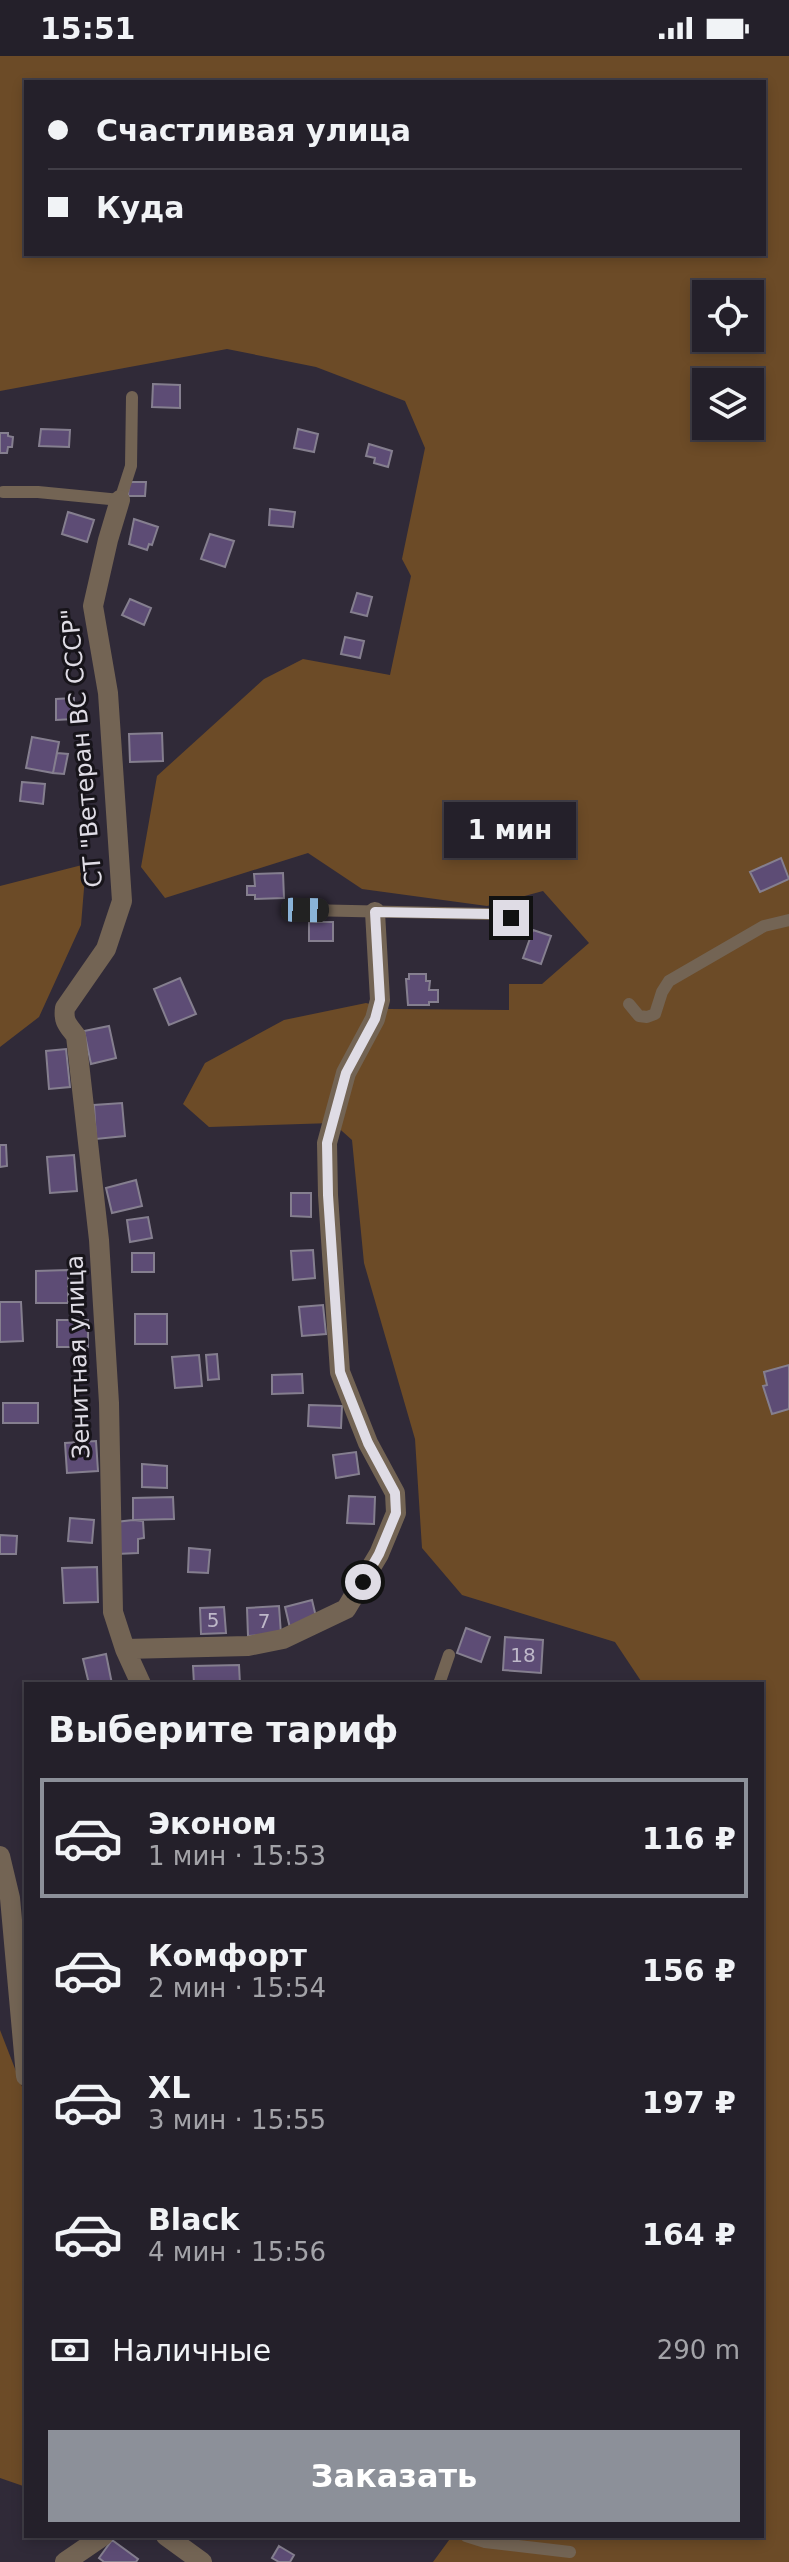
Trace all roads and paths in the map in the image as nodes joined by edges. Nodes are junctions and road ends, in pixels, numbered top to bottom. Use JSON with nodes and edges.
{"nodes":[{"id":1,"x":132,"y":397,"type":"dead end"},
{"id":2,"x":3,"y":492,"type":"dead end"},
{"id":3,"x":120,"y":500,"type":"junction"},
{"id":4,"x":305,"y":910,"type":"dead end"},
{"id":5,"x":375,"y":912,"type":"junction"},
{"id":6,"x":511,"y":918,"type":"dead end"},
{"id":7,"x":789,"y":920,"type":"edge"},
{"id":8,"x":629,"y":1004,"type":"dead end"},
{"id":9,"x":68,"y":1027,"type":"joint"},
{"id":10,"x":125,"y":1649,"type":"junction"},
{"id":11,"x":449,"y":1655,"type":"dead end"},
{"id":12,"x":140,"y":1682,"type":"edge"},
{"id":13,"x":440,"y":1682,"type":"edge"},
{"id":14,"x":0,"y":1856,"type":"edge"},
{"id":15,"x":24,"y":2054,"type":"edge"},
{"id":16,"x":100,"y":2538,"type":"edge"},
{"id":17,"x":169,"y":2538,"type":"edge"},
{"id":18,"x":472,"y":2538,"type":"edge"},
{"id":19,"x":570,"y":2552,"type":"dead end"},
{"id":20,"x":65,"y":2562,"type":"edge"},
{"id":21,"x":202,"y":2562,"type":"edge"}],
"edges":[{"from":1,"to":3,"type":"lane"},
{"from":2,"to":3,"type":"lane"},
{"from":3,"to":9,"type":"street","name":"СТ \"Ветеран ВС СССР\""},
{"from":4,"to":5,"type":"lane"},
{"from":5,"to":6,"type":"lane"},
{"from":5,"to":10,"type":"street"},
{"from":7,"to":8,"type":"lane"},
{"from":9,"to":10,"type":"street","name":"Зенитная улица"},
{"from":10,"to":12,"type":"street","name":"Зенитная улица"},
{"from":11,"to":13,"type":"lane"},
{"from":14,"to":15,"type":"street"},
{"from":16,"to":20,"type":"street"},
{"from":17,"to":21,"type":"street"},
{"from":18,"to":19,"type":"lane"}]}
